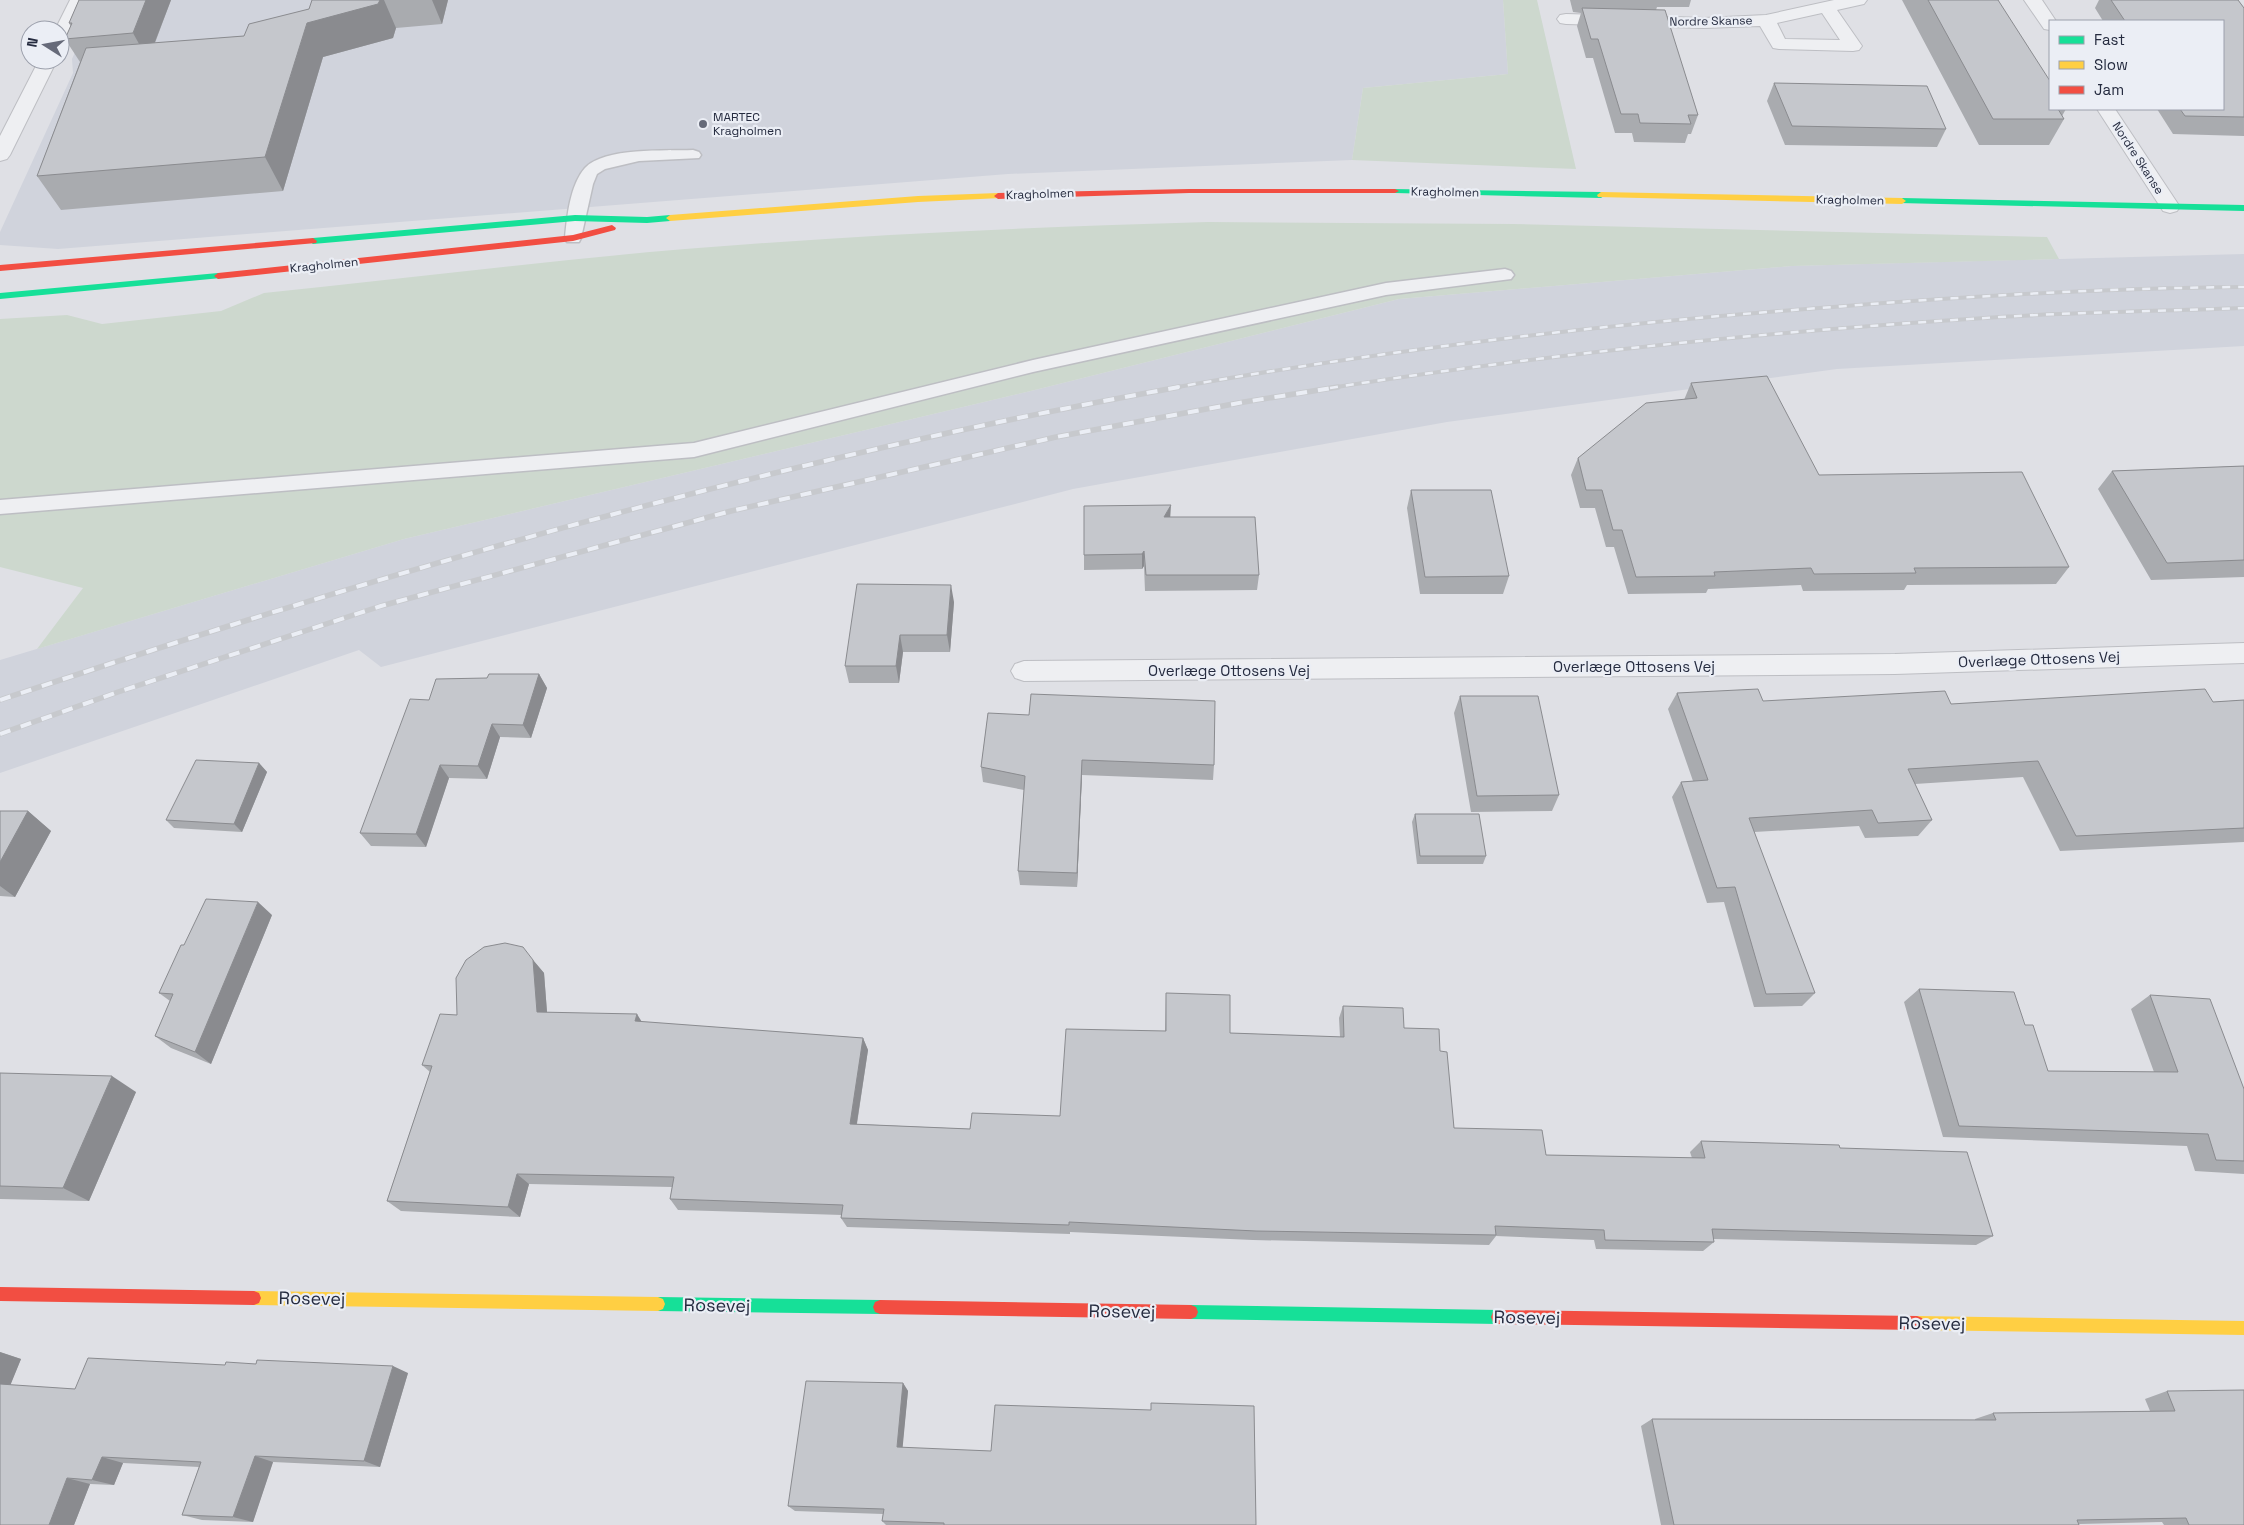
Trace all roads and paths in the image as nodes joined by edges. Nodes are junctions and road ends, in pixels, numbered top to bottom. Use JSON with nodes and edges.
{"nodes":[{"id":1,"x":79,"y":0,"type":"edge"},
{"id":2,"x":1858,"y":0,"type":"edge"},
{"id":3,"x":2033,"y":0,"type":"edge"},
{"id":4,"x":1827,"y":8,"type":"junction"},
{"id":5,"x":1566,"y":19,"type":"dead end"},
{"id":6,"x":69,"y":20,"type":"edge"},
{"id":7,"x":1766,"y":20,"type":"junction"},
{"id":8,"x":2049,"y":24,"type":"edge"},
{"id":9,"x":43,"y":70,"type":"edge"},
{"id":10,"x":2107,"y":110,"type":"edge"},
{"id":11,"x":694,"y":154,"type":"dead end"},
{"id":12,"x":0,"y":155,"type":"edge"},
{"id":13,"x":2170,"y":207,"type":"junction"},
{"id":14,"x":2244,"y":208,"type":"edge"},
{"id":15,"x":575,"y":218,"type":"junction"},
{"id":16,"x":646,"y":220,"type":"junction"},
{"id":17,"x":573,"y":238,"type":"junction"},
{"id":18,"x":0,"y":268,"type":"edge"},
{"id":19,"x":1505,"y":275,"type":"dead end"},
{"id":20,"x":0,"y":296,"type":"edge"},
{"id":21,"x":0,"y":507,"type":"edge"},
{"id":22,"x":2244,"y":653,"type":"edge"},
{"id":23,"x":1024,"y":671,"type":"dead end"},
{"id":24,"x":0,"y":1294,"type":"edge"},
{"id":25,"x":2244,"y":1328,"type":"edge"}],
"edges":[{"from":1,"to":6,"type":"street"},
{"from":2,"to":4,"type":"street","name":"Nordre Skanse"},
{"from":3,"to":8,"type":"street"},
{"from":4,"to":7,"type":"street","name":"Nordre Skanse"},
{"from":4,"to":7,"type":"street","name":"Nordre Skanse"},
{"from":5,"to":7,"type":"street","name":"Nordre Skanse"},
{"from":9,"to":12,"type":"street"},
{"from":10,"to":13,"type":"street","name":"Nordre Skanse"},
{"from":11,"to":15,"type":"lane"},
{"from":13,"to":14,"type":"street","name":"Kragholmen"},
{"from":13,"to":16,"type":"street","name":"Kragholmen"},
{"from":15,"to":16,"type":"street","name":"Kragholmen"},
{"from":15,"to":17,"type":"lane"},
{"from":15,"to":18,"type":"street","name":"Kragholmen"},
{"from":16,"to":17,"type":"street","name":"Kragholmen"},
{"from":17,"to":20,"type":"street","name":"Kragholmen"},
{"from":19,"to":21,"type":"lane"},
{"from":22,"to":23,"type":"street","name":"Overlæge Ottosens Vej"},
{"from":24,"to":25,"type":"street","name":"Rosevej"}]}
